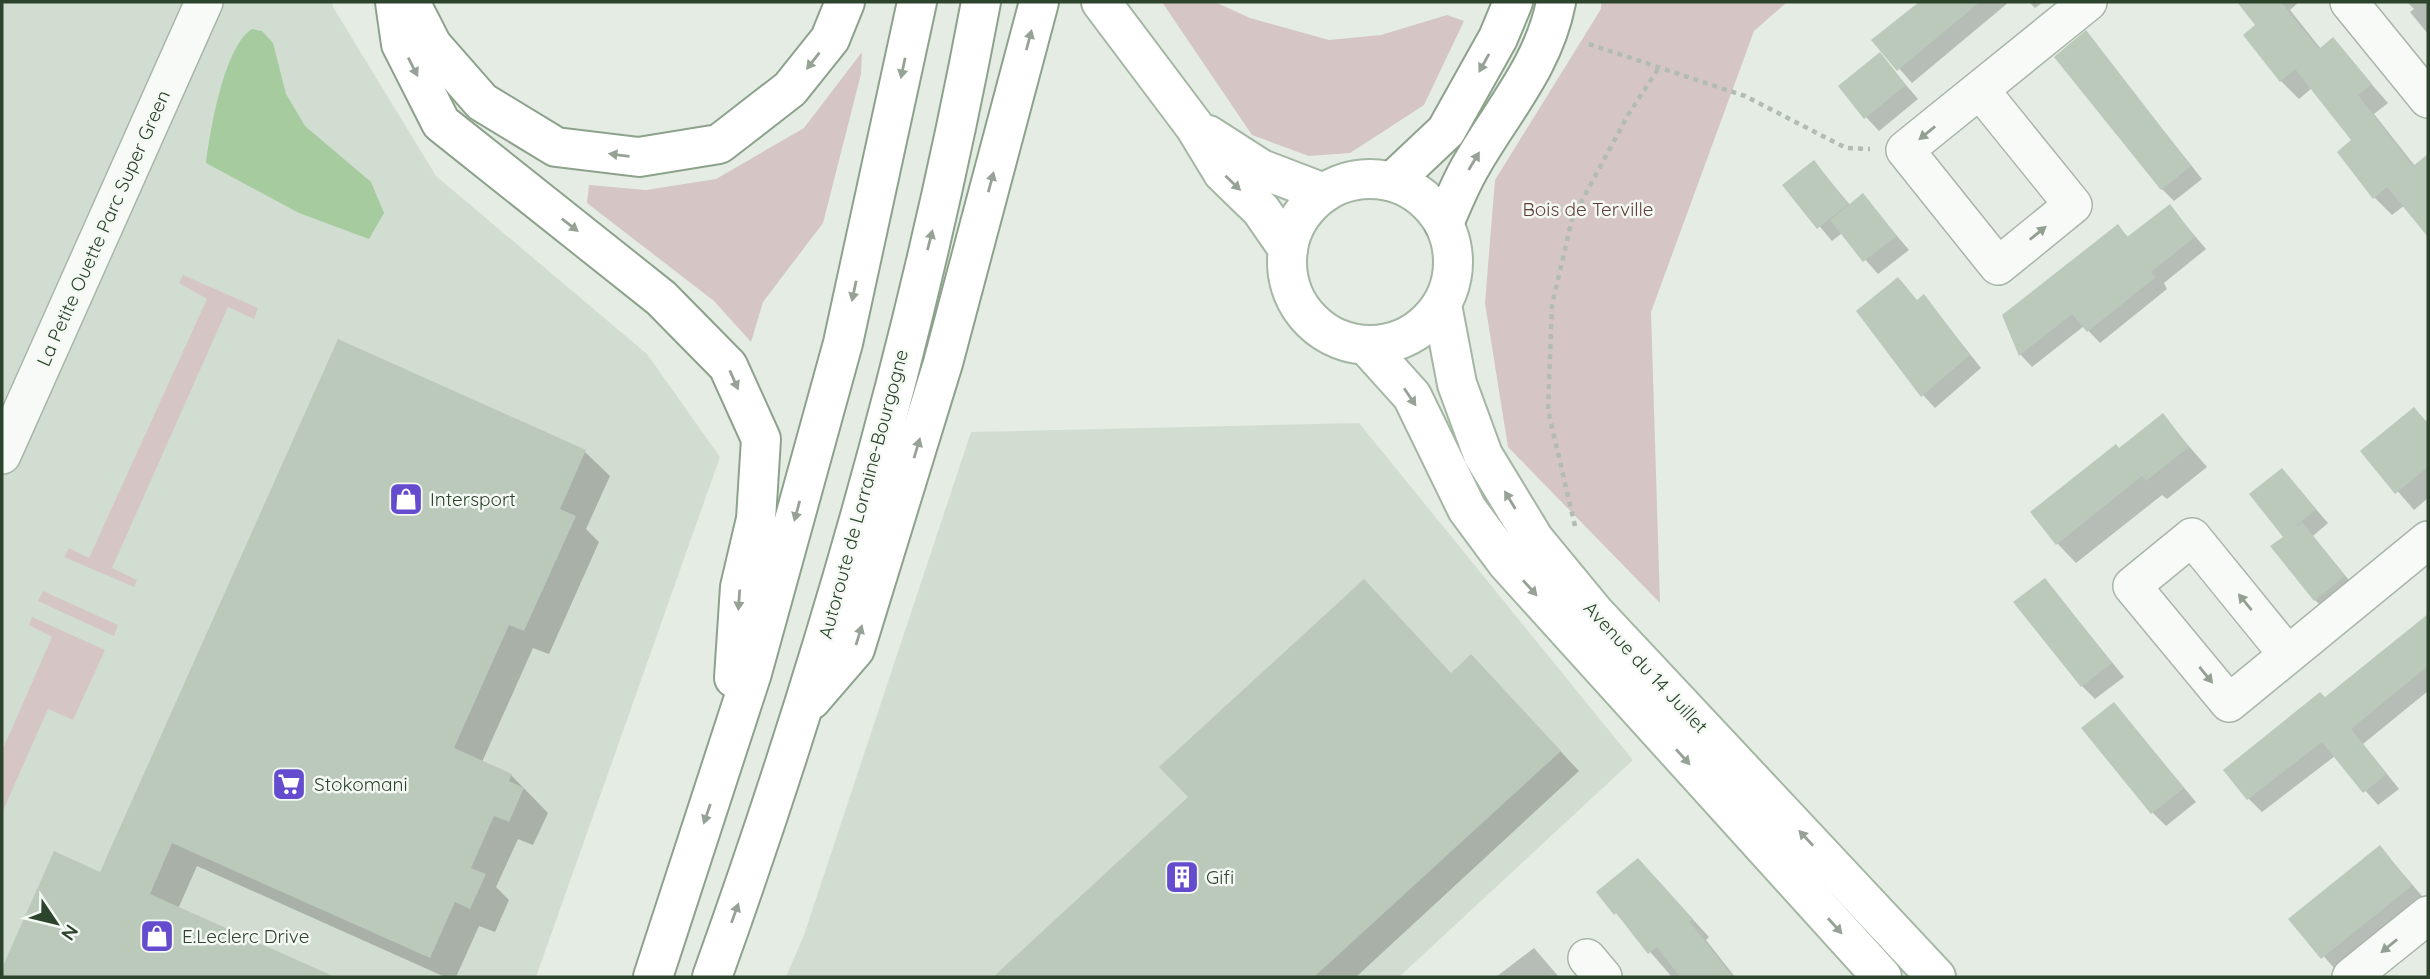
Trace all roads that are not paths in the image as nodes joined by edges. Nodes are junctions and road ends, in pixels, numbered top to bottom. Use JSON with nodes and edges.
{"nodes":[{"id":1,"x":204,"y":2,"type":"edge"},
{"id":2,"x":395,"y":2,"type":"edge"},
{"id":3,"x":410,"y":2,"type":"edge"},
{"id":4,"x":845,"y":2,"type":"edge"},
{"id":5,"x":917,"y":2,"type":"edge"},
{"id":6,"x":981,"y":2,"type":"edge"},
{"id":7,"x":1039,"y":2,"type":"edge"},
{"id":8,"x":1101,"y":2,"type":"edge"},
{"id":9,"x":1513,"y":2,"type":"edge"},
{"id":10,"x":1556,"y":2,"type":"edge"},
{"id":11,"x":2088,"y":2,"type":"edge"},
{"id":12,"x":2349,"y":2,"type":"edge"},
{"id":13,"x":1980,"y":90,"type":"junction"},
{"id":14,"x":2428,"y":99,"type":"edge"},
{"id":15,"x":1195,"y":127,"type":"junction"},
{"id":16,"x":1393,"y":181,"type":"junction"},
{"id":17,"x":1324,"y":193,"type":"junction"},
{"id":18,"x":1444,"y":223,"type":"junction"},
{"id":19,"x":1288,"y":249,"type":"junction"},
{"id":20,"x":1442,"y":305,"type":"junction"},
{"id":21,"x":1366,"y":345,"type":"junction"},
{"id":22,"x":2,"y":455,"type":"edge"},
{"id":23,"x":2428,"y":540,"type":"edge"},
{"id":24,"x":2288,"y":655,"type":"dead end"},
{"id":25,"x":804,"y":708,"type":"junction"},
{"id":26,"x":729,"y":750,"type":"junction"},
{"id":27,"x":2428,"y":915,"type":"edge"},
{"id":28,"x":653,"y":977,"type":"edge"},
{"id":29,"x":712,"y":977,"type":"edge"},
{"id":30,"x":1882,"y":977,"type":"edge"},
{"id":31,"x":1936,"y":977,"type":"edge"},
{"id":32,"x":2351,"y":977,"type":"edge"}],
"edges":[{"from":1,"to":22,"type":"street","name":"La Petite Ouette Parc Super Green"},
{"from":2,"to":26,"type":"main road","one_way":true},
{"from":4,"to":3,"type":"main road","one_way":true},
{"from":5,"to":26,"type":"main road","one_way":true},
{"from":25,"to":6,"type":"main road","name":"Autoroute de Lorraine-Bourgogne","one_way":true},
{"from":25,"to":7,"type":"main road","one_way":true},
{"from":8,"to":15,"type":"main road"},
{"from":9,"to":16,"type":"main road","one_way":true},
{"from":18,"to":10,"type":"main road","one_way":true},
{"from":11,"to":13,"type":"street"},
{"from":12,"to":14,"type":"street"},
{"from":13,"to":13,"type":"street","one_way":true},
{"from":15,"to":17,"type":"main road"},
{"from":15,"to":19,"type":"main road","one_way":true},
{"from":16,"to":17,"type":"main road"},
{"from":16,"to":18,"type":"main road"},
{"from":17,"to":19,"type":"main road"},
{"from":18,"to":20,"type":"main road"},
{"from":19,"to":21,"type":"main road"},
{"from":20,"to":21,"type":"main road"},
{"from":31,"to":20,"type":"main road","name":"Avenue du 14 Juillet","one_way":true},
{"from":21,"to":30,"type":"main road","name":"Avenue du 14 Juillet","one_way":true},
{"from":23,"to":24,"type":"street"},
{"from":29,"to":25,"type":"main road","name":"Autoroute de Lorraine-Bourgogne","one_way":true},
{"from":26,"to":28,"type":"main road","one_way":true},
{"from":27,"to":32,"type":"street","one_way":true}]}
